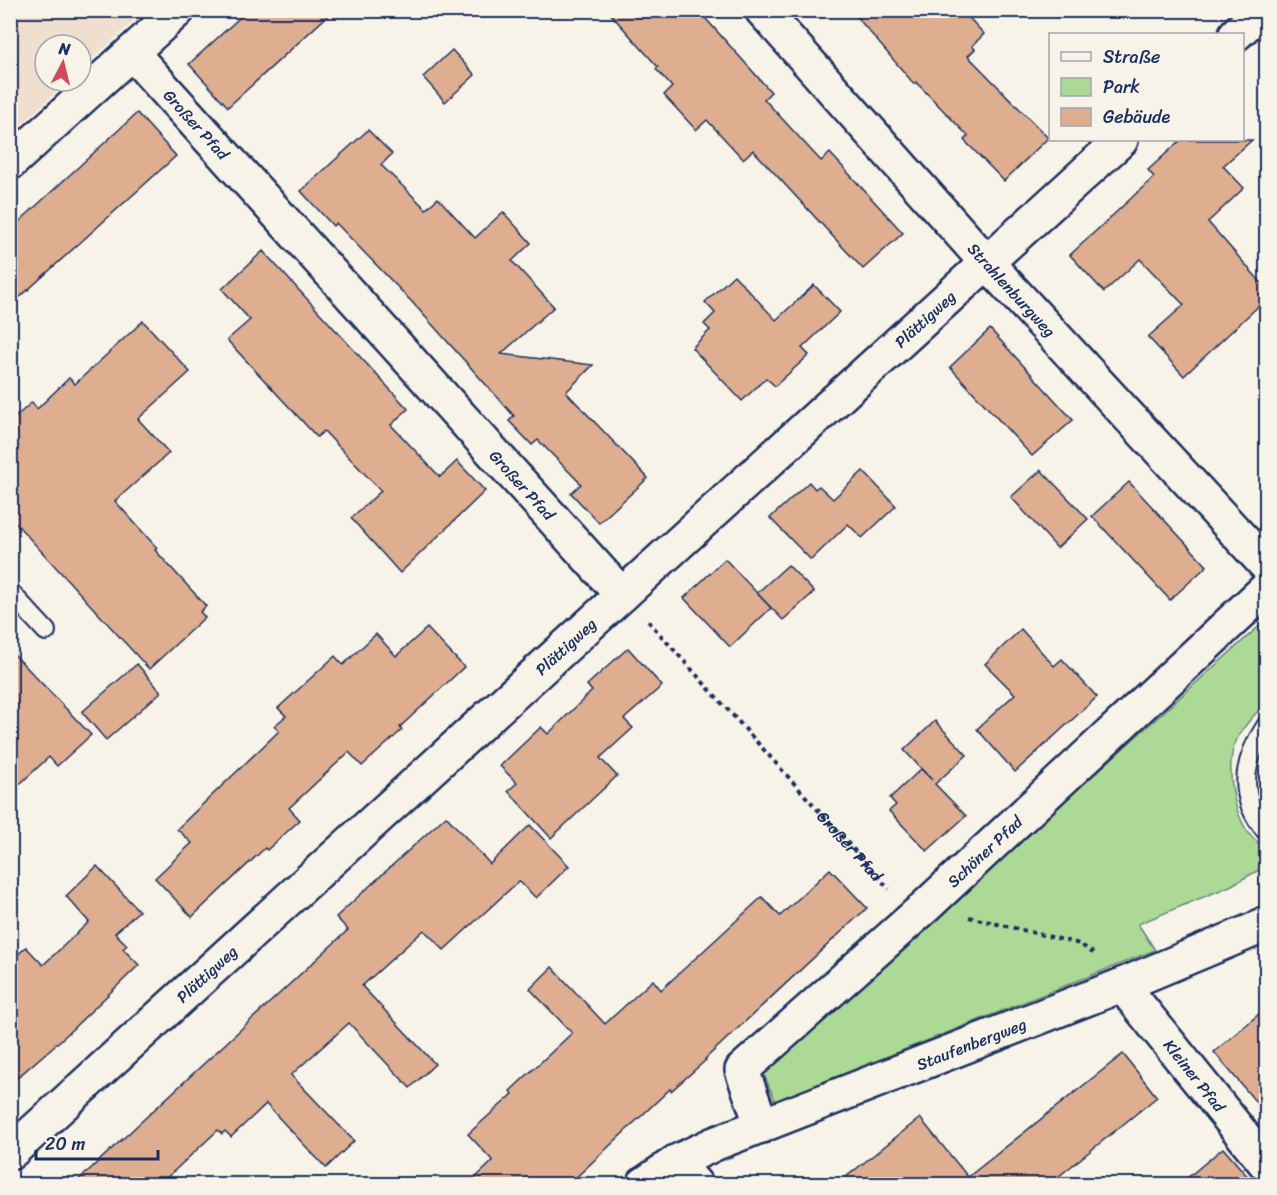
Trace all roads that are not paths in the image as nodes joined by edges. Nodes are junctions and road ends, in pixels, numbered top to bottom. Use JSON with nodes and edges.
{"nodes":[{"id":1,"x":178,"y":10,"type":"edge"},
{"id":2,"x":762,"y":10,"type":"edge"},
{"id":3,"x":1262,"y":10,"type":"edge"},
{"id":4,"x":1237,"y":33,"type":"edge"},
{"id":5,"x":132,"y":52,"type":"junction"},
{"id":6,"x":1120,"y":141,"type":"edge"},
{"id":7,"x":10,"y":163,"type":"edge"},
{"id":8,"x":987,"y":263,"type":"junction"},
{"id":9,"x":1266,"y":565,"type":"edge"},
{"id":10,"x":1266,"y":589,"type":"edge"},
{"id":11,"x":10,"y":592,"type":"edge"},
{"id":12,"x":622,"y":595,"type":"junction"},
{"id":13,"x":46,"y":631,"type":"dead end"},
{"id":14,"x":1266,"y":726,"type":"edge"},
{"id":15,"x":1266,"y":831,"type":"edge"},
{"id":16,"x":1266,"y":923,"type":"edge"},
{"id":17,"x":1122,"y":985,"type":"junction"},
{"id":18,"x":762,"y":1126,"type":"junction"},
{"id":19,"x":10,"y":1153,"type":"edge"},
{"id":20,"x":1266,"y":1164,"type":"edge"},
{"id":21,"x":685,"y":1173,"type":"edge"},
{"id":22,"x":644,"y":1185,"type":"edge"}],
"edges":[{"from":1,"to":5,"type":"street"},
{"from":2,"to":8,"type":"street","name":"Strahlenburgweg"},
{"from":3,"to":4,"type":"street"},
{"from":5,"to":7,"type":"street"},
{"from":5,"to":12,"type":"street","name":"Großer Pfad"},
{"from":6,"to":8,"type":"street","name":"Plättigweg"},
{"from":8,"to":9,"type":"street","name":"Strahlenburgweg"},
{"from":8,"to":12,"type":"street","name":"Plättigweg"},
{"from":10,"to":18,"type":"street","name":"Schöner Pfad"},
{"from":11,"to":13,"type":"lane"},
{"from":12,"to":19,"type":"street","name":"Plättigweg"},
{"from":14,"to":15,"type":"lane"},
{"from":16,"to":17,"type":"street","name":"Staufenbergweg"},
{"from":17,"to":18,"type":"street","name":"Staufenbergweg"},
{"from":17,"to":20,"type":"street","name":"Kleiner Pfad"},
{"from":18,"to":21,"type":"street","name":"Staufenbergweg"},
{"from":21,"to":22,"type":"street","name":"Staufenbergweg"}]}
